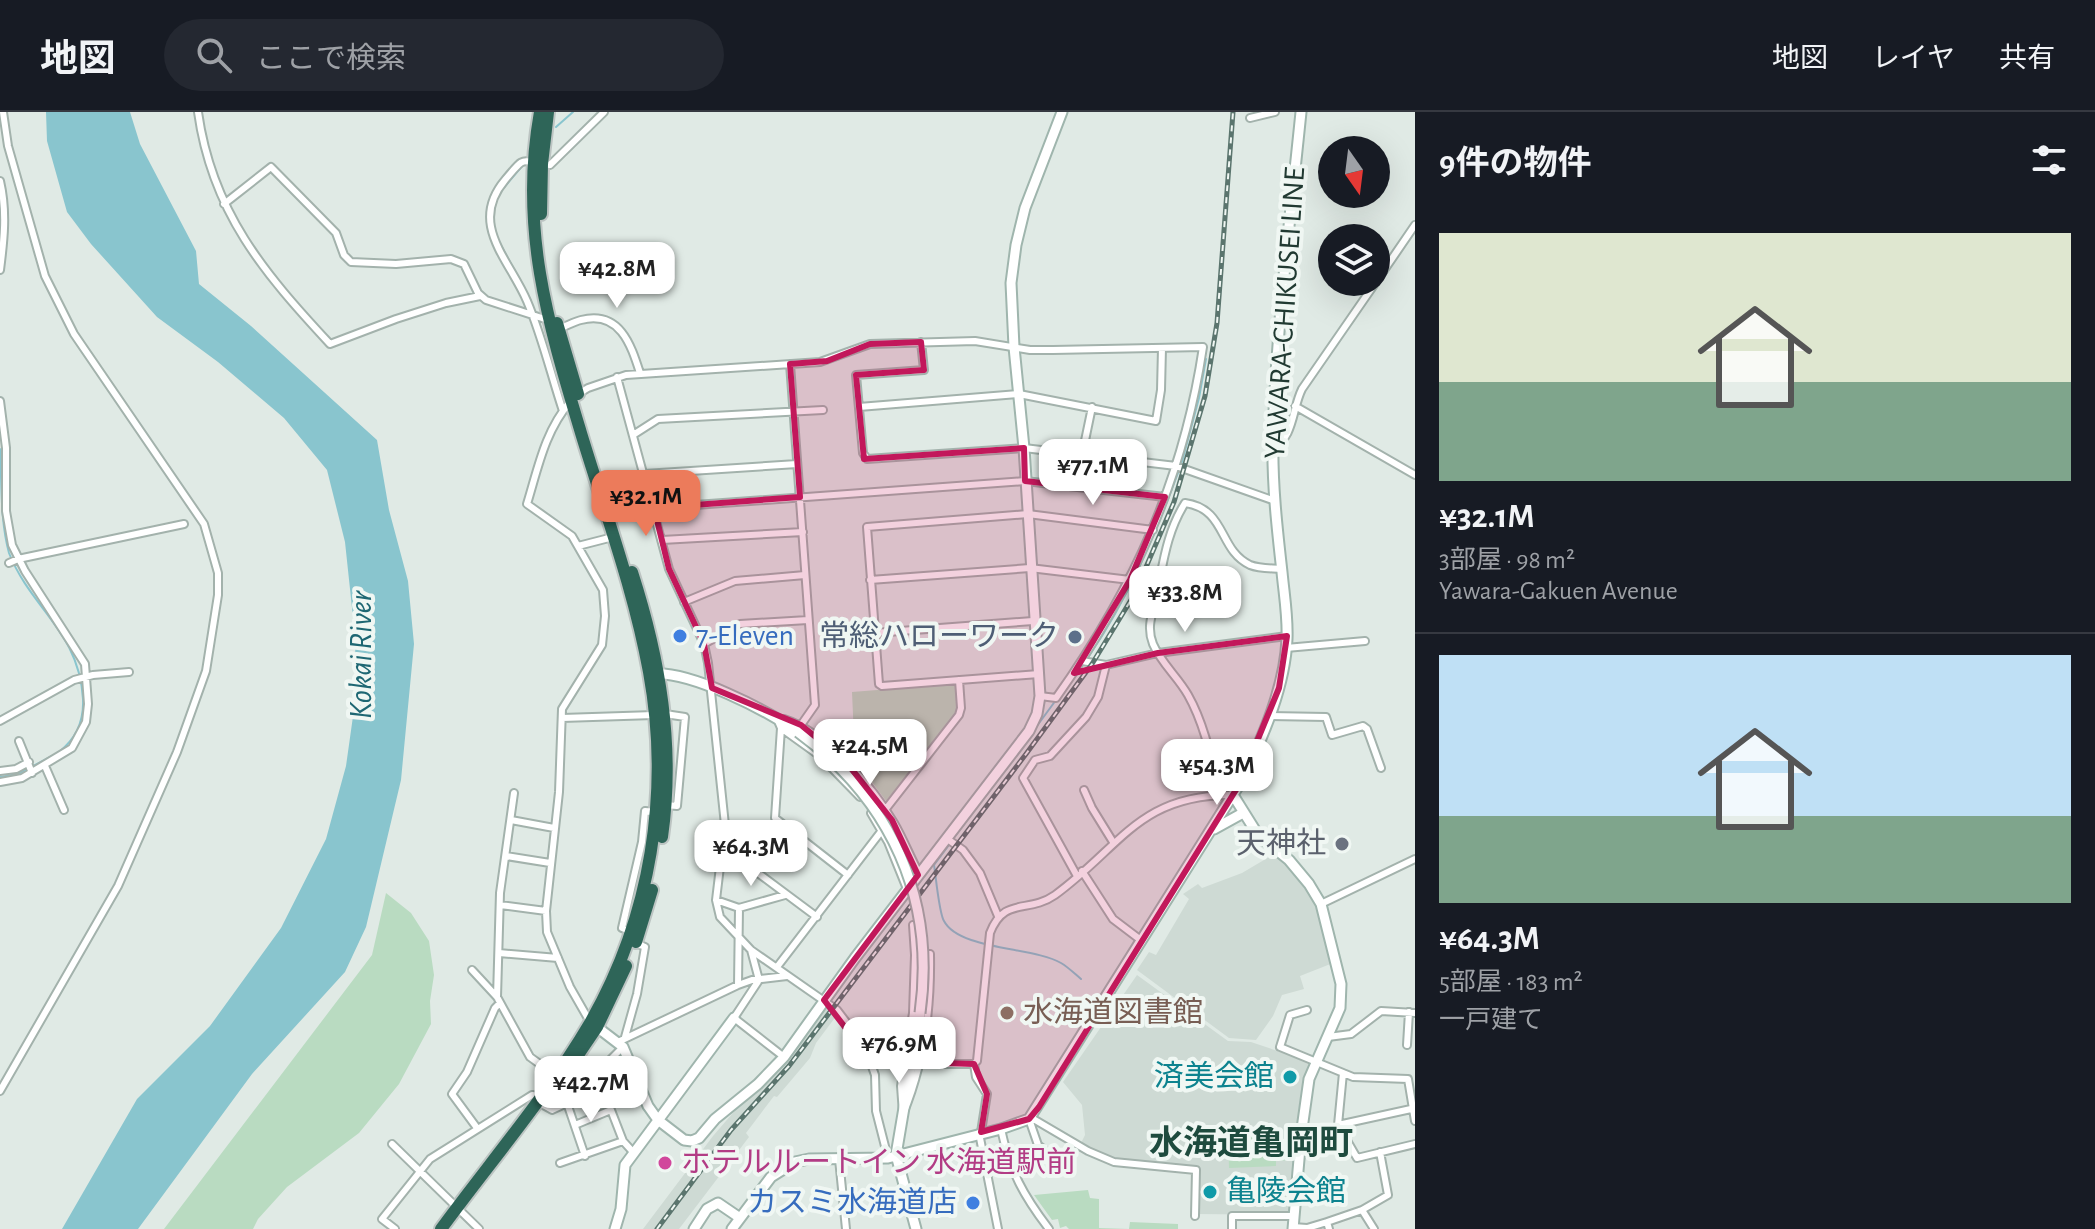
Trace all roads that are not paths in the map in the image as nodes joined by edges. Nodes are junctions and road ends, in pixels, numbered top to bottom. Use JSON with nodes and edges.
{"nodes":[{"id":1,"x":3,"y":112,"type":"edge"},
{"id":2,"x":198,"y":112,"type":"edge"},
{"id":3,"x":540,"y":112,"type":"edge"},
{"id":4,"x":548,"y":112,"type":"edge"},
{"id":5,"x":604,"y":112,"type":"edge"},
{"id":6,"x":1062,"y":112,"type":"edge"},
{"id":7,"x":1275,"y":112,"type":"edge"},
{"id":8,"x":1301,"y":112,"type":"edge"},
{"id":9,"x":1250,"y":118,"type":"dead end"},
{"id":10,"x":538,"y":162,"type":"junction"},
{"id":11,"x":0,"y":181,"type":"edge"},
{"id":12,"x":224,"y":204,"type":"junction"},
{"id":13,"x":1415,"y":225,"type":"edge"},
{"id":14,"x":2,"y":239,"type":"edge"},
{"id":15,"x":1390,"y":262,"type":"edge"},
{"id":16,"x":0,"y":270,"type":"edge"},
{"id":17,"x":480,"y":296,"type":"junction"},
{"id":18,"x":1366,"y":296,"type":"edge"},
{"id":19,"x":533,"y":316,"type":"junction"},
{"id":20,"x":553,"y":324,"type":"junction"},
{"id":21,"x":921,"y":342,"type":"junction"},
{"id":22,"x":1014,"y":347,"type":"junction"},
{"id":23,"x":1162,"y":348,"type":"junction"},
{"id":24,"x":790,"y":364,"type":"junction"},
{"id":25,"x":640,"y":373,"type":"junction"},
{"id":26,"x":617,"y":377,"type":"junction"},
{"id":27,"x":1019,"y":394,"type":"junction"},
{"id":28,"x":0,"y":401,"type":"edge"},
{"id":29,"x":571,"y":402,"type":"junction"},
{"id":30,"x":1295,"y":406,"type":"junction"},
{"id":31,"x":859,"y":407,"type":"junction"},
{"id":32,"x":1092,"y":407,"type":"junction"},
{"id":33,"x":823,"y":410,"type":"dead end"},
{"id":34,"x":793,"y":411,"type":"junction"},
{"id":35,"x":633,"y":435,"type":"junction"},
{"id":36,"x":1024,"y":448,"type":"junction"},
{"id":37,"x":1273,"y":448,"type":"junction"},
{"id":38,"x":1082,"y":455,"type":"junction"},
{"id":39,"x":797,"y":464,"type":"junction"},
{"id":40,"x":1176,"y":466,"type":"junction"},
{"id":41,"x":644,"y":474,"type":"junction"},
{"id":42,"x":1415,"y":475,"type":"edge"},
{"id":43,"x":1025,"y":481,"type":"junction"},
{"id":44,"x":800,"y":497,"type":"junction"},
{"id":45,"x":1165,"y":497,"type":"junction"},
{"id":46,"x":1275,"y":501,"type":"junction"},
{"id":47,"x":654,"y":508,"type":"junction"},
{"id":48,"x":1028,"y":514,"type":"junction"},
{"id":49,"x":626,"y":516,"type":"dead end"},
{"id":50,"x":184,"y":524,"type":"dead end"},
{"id":51,"x":1153,"y":530,"type":"junction"},
{"id":52,"x":803,"y":532,"type":"junction"},
{"id":53,"x":613,"y":537,"type":"junction"},
{"id":54,"x":662,"y":540,"type":"junction"},
{"id":55,"x":578,"y":546,"type":"junction"},
{"id":56,"x":13,"y":561,"type":"junction"},
{"id":57,"x":1030,"y":568,"type":"junction"},
{"id":58,"x":1282,"y":569,"type":"junction"},
{"id":59,"x":805,"y":575,"type":"junction"},
{"id":60,"x":870,"y":580,"type":"junction"},
{"id":61,"x":1130,"y":580,"type":"junction"},
{"id":62,"x":684,"y":602,"type":"junction"},
{"id":63,"x":808,"y":620,"type":"junction"},
{"id":64,"x":1033,"y":621,"type":"junction"},
{"id":65,"x":874,"y":633,"type":"junction"},
{"id":66,"x":1287,"y":636,"type":"junction"},
{"id":67,"x":1365,"y":641,"type":"dead end"},
{"id":68,"x":704,"y":644,"type":"junction"},
{"id":69,"x":1286,"y":648,"type":"junction"},
{"id":70,"x":1158,"y":653,"type":"junction"},
{"id":71,"x":1082,"y":661,"type":"junction"},
{"id":72,"x":1106,"y":665,"type":"junction"},
{"id":73,"x":129,"y":672,"type":"dead end"},
{"id":74,"x":654,"y":674,"type":"junction"},
{"id":75,"x":1039,"y":674,"type":"junction"},
{"id":76,"x":84,"y":678,"type":"junction"},
{"id":77,"x":959,"y":680,"type":"junction"},
{"id":78,"x":712,"y":688,"type":"junction"},
{"id":79,"x":1040,"y":696,"type":"junction"},
{"id":80,"x":660,"y":714,"type":"junction"},
{"id":81,"x":1269,"y":716,"type":"junction"},
{"id":82,"x":562,"y":718,"type":"junction"},
{"id":83,"x":0,"y":721,"type":"edge"},
{"id":84,"x":779,"y":722,"type":"junction"},
{"id":85,"x":800,"y":728,"type":"junction"},
{"id":86,"x":19,"y":741,"type":"dead end"},
{"id":87,"x":29,"y":763,"type":"junction"},
{"id":88,"x":45,"y":766,"type":"junction"},
{"id":89,"x":1381,"y":768,"type":"dead end"},
{"id":90,"x":0,"y":771,"type":"edge"},
{"id":91,"x":32,"y":772,"type":"junction"},
{"id":92,"x":0,"y":782,"type":"edge"},
{"id":93,"x":1084,"y":790,"type":"dead end"},
{"id":94,"x":514,"y":793,"type":"dead end"},
{"id":95,"x":1220,"y":795,"type":"junction"},
{"id":96,"x":1233,"y":795,"type":"junction"},
{"id":97,"x":661,"y":808,"type":"junction"},
{"id":98,"x":64,"y":810,"type":"dead end"},
{"id":99,"x":887,"y":812,"type":"junction"},
{"id":100,"x":1243,"y":813,"type":"junction"},
{"id":101,"x":511,"y":820,"type":"junction"},
{"id":102,"x":554,"y":828,"type":"junction"},
{"id":103,"x":882,"y":832,"type":"junction"},
{"id":104,"x":1210,"y":832,"type":"junction"},
{"id":105,"x":946,"y":838,"type":"junction"},
{"id":106,"x":1113,"y":842,"type":"junction"},
{"id":107,"x":723,"y":847,"type":"junction"},
{"id":108,"x":506,"y":856,"type":"junction"},
{"id":109,"x":1415,"y":859,"type":"edge"},
{"id":110,"x":550,"y":863,"type":"junction"},
{"id":111,"x":919,"y":873,"type":"junction"},
{"id":112,"x":1080,"y":874,"type":"junction"},
{"id":113,"x":848,"y":875,"type":"junction"},
{"id":114,"x":645,"y":877,"type":"junction"},
{"id":115,"x":907,"y":889,"type":"junction"},
{"id":116,"x":785,"y":895,"type":"junction"},
{"id":117,"x":716,"y":900,"type":"junction"},
{"id":118,"x":1321,"y":904,"type":"junction"},
{"id":119,"x":500,"y":905,"type":"junction"},
{"id":120,"x":739,"y":908,"type":"junction"},
{"id":121,"x":546,"y":911,"type":"junction"},
{"id":122,"x":998,"y":916,"type":"junction"},
{"id":123,"x":817,"y":917,"type":"junction"},
{"id":124,"x":913,"y":925,"type":"dead end"},
{"id":125,"x":633,"y":937,"type":"junction"},
{"id":126,"x":740,"y":940,"type":"junction"},
{"id":127,"x":1142,"y":941,"type":"junction"},
{"id":128,"x":751,"y":950,"type":"junction"},
{"id":129,"x":499,"y":953,"type":"junction"},
{"id":130,"x":915,"y":955,"type":"junction"},
{"id":131,"x":558,"y":958,"type":"junction"},
{"id":132,"x":777,"y":967,"type":"junction"},
{"id":133,"x":472,"y":970,"type":"dead end"},
{"id":134,"x":787,"y":976,"type":"junction"},
{"id":135,"x":759,"y":980,"type":"junction"},
{"id":136,"x":738,"y":985,"type":"junction"},
{"id":137,"x":499,"y":1000,"type":"junction"},
{"id":138,"x":824,"y":1000,"type":"junction"},
{"id":139,"x":1307,"y":1010,"type":"dead end"},
{"id":140,"x":1412,"y":1013,"type":"edge"},
{"id":141,"x":734,"y":1018,"type":"junction"},
{"id":142,"x":594,"y":1024,"type":"junction"},
{"id":143,"x":1328,"y":1037,"type":"junction"},
{"id":144,"x":622,"y":1042,"type":"junction"},
{"id":145,"x":1407,"y":1045,"type":"dead end"},
{"id":146,"x":784,"y":1057,"type":"junction"},
{"id":147,"x":871,"y":1061,"type":"junction"},
{"id":148,"x":1316,"y":1061,"type":"junction"},
{"id":149,"x":905,"y":1063,"type":"junction"},
{"id":150,"x":919,"y":1064,"type":"junction"},
{"id":151,"x":974,"y":1064,"type":"junction"},
{"id":152,"x":1343,"y":1073,"type":"junction"},
{"id":153,"x":555,"y":1075,"type":"junction"},
{"id":154,"x":0,"y":1091,"type":"edge"},
{"id":155,"x":542,"y":1101,"type":"junction"},
{"id":156,"x":567,"y":1103,"type":"junction"},
{"id":157,"x":1411,"y":1109,"type":"junction"},
{"id":158,"x":903,"y":1114,"type":"junction"},
{"id":159,"x":1030,"y":1118,"type":"junction"},
{"id":160,"x":658,"y":1120,"type":"junction"},
{"id":161,"x":1415,"y":1121,"type":"edge"},
{"id":162,"x":575,"y":1125,"type":"junction"},
{"id":163,"x":1338,"y":1125,"type":"junction"},
{"id":164,"x":477,"y":1128,"type":"junction"},
{"id":165,"x":1001,"y":1129,"type":"junction"},
{"id":166,"x":980,"y":1133,"type":"junction"},
{"id":167,"x":623,"y":1141,"type":"junction"},
{"id":168,"x":392,"y":1144,"type":"dead end"},
{"id":169,"x":1415,"y":1144,"type":"edge"},
{"id":170,"x":633,"y":1152,"type":"junction"},
{"id":171,"x":1380,"y":1152,"type":"junction"},
{"id":172,"x":585,"y":1156,"type":"junction"},
{"id":173,"x":892,"y":1156,"type":"junction"},
{"id":174,"x":839,"y":1159,"type":"junction"},
{"id":175,"x":560,"y":1163,"type":"dead end"},
{"id":176,"x":1071,"y":1170,"type":"dead end"},
{"id":177,"x":419,"y":1171,"type":"junction"},
{"id":178,"x":461,"y":1210,"type":"junction"},
{"id":179,"x":1362,"y":1210,"type":"junction"},
{"id":180,"x":1195,"y":1216,"type":"dead end"},
{"id":181,"x":740,"y":1218,"type":"junction"},
{"id":182,"x":1294,"y":1224,"type":"edge"},
{"id":183,"x":1328,"y":1225,"type":"edge"},
{"id":184,"x":395,"y":1229,"type":"edge"},
{"id":185,"x":441,"y":1229,"type":"edge"},
{"id":186,"x":451,"y":1229,"type":"edge"},
{"id":187,"x":479,"y":1229,"type":"edge"},
{"id":188,"x":615,"y":1229,"type":"edge"},
{"id":189,"x":694,"y":1229,"type":"edge"},
{"id":190,"x":732,"y":1229,"type":"edge"},
{"id":191,"x":846,"y":1229,"type":"edge"},
{"id":192,"x":916,"y":1229,"type":"edge"},
{"id":193,"x":998,"y":1229,"type":"edge"},
{"id":194,"x":1049,"y":1229,"type":"edge"},
{"id":195,"x":1232,"y":1229,"type":"edge"},
{"id":196,"x":1374,"y":1229,"type":"edge"}],
"edges":[{"from":1,"to":154,"type":"street"},
{"from":2,"to":12,"type":"street"},
{"from":3,"to":10,"type":"highway"},
{"from":4,"to":10,"type":"highway"},
{"from":5,"to":10,"type":"street"},
{"from":6,"to":22,"type":"street"},
{"from":7,"to":9,"type":"street"},
{"from":8,"to":37,"type":"street","name":"YAWARA-CHIKUSEI LINE"},
{"from":10,"to":19,"type":"street"},
{"from":10,"to":20,"type":"highway"},
{"from":11,"to":14,"type":"street"},
{"from":12,"to":17,"type":"street"},
{"from":12,"to":17,"type":"street"},
{"from":13,"to":15,"type":"street"},
{"from":14,"to":16,"type":"street"},
{"from":17,"to":19,"type":"street"},
{"from":18,"to":30,"type":"street"},
{"from":19,"to":20,"type":"street"},
{"from":19,"to":29,"type":"street"},
{"from":20,"to":25,"type":"street"},
{"from":20,"to":29,"type":"highway"},
{"from":21,"to":22,"type":"street"},
{"from":21,"to":24,"type":"street"},
{"from":21,"to":31,"type":"street"},
{"from":22,"to":23,"type":"street"},
{"from":22,"to":27,"type":"street"},
{"from":23,"to":32,"type":"street"},
{"from":23,"to":40,"type":"street"},
{"from":24,"to":25,"type":"street"},
{"from":24,"to":34,"type":"street"},
{"from":25,"to":26,"type":"street"},
{"from":26,"to":29,"type":"street"},
{"from":26,"to":35,"type":"street"},
{"from":27,"to":31,"type":"street"},
{"from":27,"to":32,"type":"street"},
{"from":27,"to":36,"type":"street"},
{"from":28,"to":56,"type":"street"},
{"from":29,"to":53,"type":"highway"},
{"from":29,"to":55,"type":"street"},
{"from":29,"to":74,"type":"highway"},
{"from":30,"to":37,"type":"street"},
{"from":30,"to":42,"type":"street"},
{"from":31,"to":36,"type":"street"},
{"from":32,"to":38,"type":"street"},
{"from":33,"to":34,"type":"street"},
{"from":34,"to":35,"type":"street"},
{"from":34,"to":39,"type":"street"},
{"from":35,"to":41,"type":"street"},
{"from":36,"to":38,"type":"street"},
{"from":36,"to":43,"type":"street"},
{"from":37,"to":46,"type":"street","name":"YAWARA-CHIKUSEI LINE"},
{"from":38,"to":40,"type":"street"},
{"from":39,"to":41,"type":"street"},
{"from":39,"to":44,"type":"street"},
{"from":40,"to":45,"type":"street"},
{"from":40,"to":46,"type":"street"},
{"from":41,"to":47,"type":"street"},
{"from":43,"to":44,"type":"street"},
{"from":43,"to":45,"type":"street"},
{"from":43,"to":48,"type":"street"},
{"from":44,"to":47,"type":"street"},
{"from":44,"to":52,"type":"street"},
{"from":45,"to":51,"type":"street"},
{"from":46,"to":58,"type":"street","name":"YAWARA-CHIKUSEI LINE"},
{"from":47,"to":49,"type":"street"},
{"from":47,"to":54,"type":"street"},
{"from":48,"to":51,"type":"street"},
{"from":48,"to":57,"type":"street"},
{"from":48,"to":60,"type":"street"},
{"from":50,"to":56,"type":"street"},
{"from":51,"to":61,"type":"street"},
{"from":52,"to":54,"type":"street"},
{"from":52,"to":59,"type":"street"},
{"from":53,"to":55,"type":"street"},
{"from":53,"to":74,"type":"highway"},
{"from":54,"to":62,"type":"street"},
{"from":55,"to":82,"type":"street"},
{"from":56,"to":76,"type":"street"},
{"from":57,"to":60,"type":"street"},
{"from":57,"to":61,"type":"street"},
{"from":57,"to":64,"type":"street"},
{"from":58,"to":66,"type":"street","name":"YAWARA-CHIKUSEI LINE"},
{"from":58,"to":70,"type":"street"},
{"from":59,"to":62,"type":"street"},
{"from":59,"to":63,"type":"street"},
{"from":60,"to":65,"type":"street"},
{"from":61,"to":71,"type":"street"},
{"from":62,"to":68,"type":"street"},
{"from":63,"to":68,"type":"street"},
{"from":63,"to":85,"type":"street"},
{"from":64,"to":65,"type":"street"},
{"from":64,"to":75,"type":"street"},
{"from":65,"to":77,"type":"street"},
{"from":66,"to":69,"type":"street","name":"YAWARA-CHIKUSEI LINE"},
{"from":66,"to":70,"type":"street"},
{"from":67,"to":69,"type":"street"},
{"from":68,"to":78,"type":"street"},
{"from":69,"to":81,"type":"street","name":"YAWARA-CHIKUSEI LINE"},
{"from":70,"to":72,"type":"street"},
{"from":70,"to":95,"type":"street"},
{"from":71,"to":72,"type":"street"},
{"from":71,"to":79,"type":"street"},
{"from":72,"to":112,"type":"street"},
{"from":73,"to":76,"type":"street"},
{"from":74,"to":78,"type":"street"},
{"from":74,"to":80,"type":"highway"},
{"from":75,"to":77,"type":"street"},
{"from":75,"to":79,"type":"street"},
{"from":76,"to":83,"type":"street"},
{"from":76,"to":88,"type":"street"},
{"from":77,"to":99,"type":"street"},
{"from":78,"to":84,"type":"street"},
{"from":78,"to":107,"type":"street"},
{"from":79,"to":105,"type":"street"},
{"from":80,"to":82,"type":"street"},
{"from":80,"to":97,"type":"highway"},
{"from":80,"to":97,"type":"street"},
{"from":81,"to":89,"type":"street"},
{"from":81,"to":96,"type":"street","name":"YAWARA-CHIKUSEI LINE"},
{"from":82,"to":102,"type":"street"},
{"from":84,"to":85,"type":"street"},
{"from":84,"to":103,"type":"street"},
{"from":84,"to":113,"type":"street"},
{"from":85,"to":99,"type":"street"},
{"from":85,"to":158,"type":"street","bridge":true},
{"from":86,"to":87,"type":"street"},
{"from":87,"to":90,"type":"street"},
{"from":87,"to":91,"type":"street"},
{"from":88,"to":91,"type":"street"},
{"from":88,"to":98,"type":"street"},
{"from":91,"to":92,"type":"street"},
{"from":93,"to":106,"type":"street"},
{"from":94,"to":101,"type":"street"},
{"from":95,"to":96,"type":"street"},
{"from":95,"to":106,"type":"street"},
{"from":96,"to":100,"type":"street"},
{"from":96,"to":104,"type":"street","name":"YAWARA-CHIKUSEI LINE"},
{"from":97,"to":114,"type":"highway"},
{"from":97,"to":114,"type":"street"},
{"from":99,"to":103,"type":"street"},
{"from":99,"to":111,"type":"street"},
{"from":100,"to":104,"type":"street"},
{"from":100,"to":118,"type":"street"},
{"from":101,"to":102,"type":"street"},
{"from":101,"to":108,"type":"street"},
{"from":102,"to":110,"type":"street"},
{"from":103,"to":113,"type":"street"},
{"from":103,"to":115,"type":"street"},
{"from":104,"to":127,"type":"street","name":"YAWARA-CHIKUSEI LINE"},
{"from":105,"to":111,"type":"street"},
{"from":105,"to":122,"type":"street"},
{"from":106,"to":112,"type":"street"},
{"from":107,"to":116,"type":"street"},
{"from":107,"to":117,"type":"street"},
{"from":108,"to":110,"type":"street"},
{"from":108,"to":119,"type":"street"},
{"from":109,"to":118,"type":"street"},
{"from":110,"to":121,"type":"street"},
{"from":111,"to":115,"type":"street"},
{"from":112,"to":122,"type":"street"},
{"from":112,"to":127,"type":"street"},
{"from":113,"to":123,"type":"street"},
{"from":114,"to":125,"type":"highway"},
{"from":114,"to":125,"type":"street"},
{"from":115,"to":138,"type":"street"},
{"from":116,"to":120,"type":"street"},
{"from":116,"to":123,"type":"street"},
{"from":117,"to":120,"type":"street"},
{"from":117,"to":126,"type":"street"},
{"from":118,"to":143,"type":"street"},
{"from":119,"to":121,"type":"street"},
{"from":119,"to":129,"type":"street"},
{"from":120,"to":126,"type":"street"},
{"from":121,"to":131,"type":"street"},
{"from":122,"to":151,"type":"street"},
{"from":123,"to":132,"type":"street"},
{"from":124,"to":130,"type":"street"},
{"from":125,"to":142,"type":"highway"},
{"from":125,"to":144,"type":"street"},
{"from":126,"to":128,"type":"street"},
{"from":126,"to":136,"type":"street"},
{"from":127,"to":159,"type":"street","name":"YAWARA-CHIKUSEI LINE"},
{"from":128,"to":132,"type":"street"},
{"from":128,"to":135,"type":"street"},
{"from":129,"to":131,"type":"street"},
{"from":129,"to":137,"type":"street"},
{"from":130,"to":149,"type":"street"},
{"from":130,"to":150,"type":"street"},
{"from":131,"to":142,"type":"street"},
{"from":132,"to":134,"type":"street"},
{"from":133,"to":137,"type":"street"},
{"from":134,"to":135,"type":"street"},
{"from":134,"to":138,"type":"street"},
{"from":135,"to":136,"type":"street"},
{"from":135,"to":141,"type":"street"},
{"from":136,"to":144,"type":"street"},
{"from":137,"to":153,"type":"street"},
{"from":137,"to":164,"type":"street"},
{"from":138,"to":146,"type":"street"},
{"from":138,"to":147,"type":"street"},
{"from":139,"to":148,"type":"street"},
{"from":140,"to":143,"type":"street"},
{"from":140,"to":145,"type":"street"},
{"from":141,"to":146,"type":"street"},
{"from":141,"to":160,"type":"street"},
{"from":142,"to":144,"type":"street"},
{"from":142,"to":153,"type":"highway"},
{"from":142,"to":155,"type":"highway"},
{"from":143,"to":148,"type":"street"},
{"from":144,"to":156,"type":"street"},
{"from":144,"to":160,"type":"street"},
{"from":146,"to":160,"type":"street"},
{"from":147,"to":149,"type":"street"},
{"from":147,"to":173,"type":"street"},
{"from":148,"to":152,"type":"street"},
{"from":148,"to":182,"type":"street"},
{"from":149,"to":158,"type":"street"},
{"from":150,"to":151,"type":"street"},
{"from":150,"to":158,"type":"street"},
{"from":151,"to":166,"type":"street"},
{"from":152,"to":157,"type":"street"},
{"from":152,"to":163,"type":"street"},
{"from":153,"to":155,"type":"highway"},
{"from":155,"to":156,"type":"street"},
{"from":155,"to":164,"type":"street"},
{"from":155,"to":178,"type":"highway"},
{"from":156,"to":162,"type":"street"},
{"from":157,"to":161,"type":"street"},
{"from":157,"to":163,"type":"street"},
{"from":158,"to":173,"type":"street"},
{"from":159,"to":165,"type":"street"},
{"from":159,"to":176,"type":"street"},
{"from":159,"to":180,"type":"street"},
{"from":160,"to":170,"type":"street"},
{"from":162,"to":167,"type":"street"},
{"from":162,"to":172,"type":"street"},
{"from":163,"to":171,"type":"street"},
{"from":164,"to":177,"type":"street"},
{"from":165,"to":166,"type":"street"},
{"from":165,"to":194,"type":"street"},
{"from":166,"to":173,"type":"street"},
{"from":166,"to":193,"type":"street"},
{"from":167,"to":170,"type":"street"},
{"from":167,"to":172,"type":"street"},
{"from":168,"to":177,"type":"street"},
{"from":169,"to":171,"type":"street"},
{"from":170,"to":188,"type":"street"},
{"from":171,"to":179,"type":"street"},
{"from":172,"to":175,"type":"street"},
{"from":173,"to":174,"type":"street"},
{"from":173,"to":192,"type":"street"},
{"from":174,"to":181,"type":"street"},
{"from":174,"to":191,"type":"street"},
{"from":177,"to":178,"type":"street"},
{"from":177,"to":184,"type":"street"},
{"from":178,"to":185,"type":"highway"},
{"from":178,"to":186,"type":"highway"},
{"from":178,"to":187,"type":"street"},
{"from":179,"to":183,"type":"street"},
{"from":179,"to":196,"type":"street"},
{"from":181,"to":189,"type":"street"},
{"from":181,"to":190,"type":"street"},
{"from":182,"to":183,"type":"street"},
{"from":182,"to":195,"type":"street"}]}
